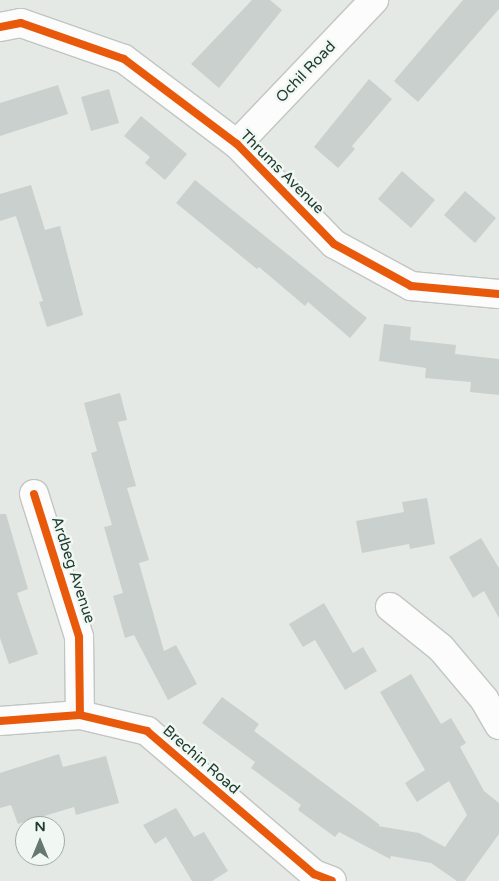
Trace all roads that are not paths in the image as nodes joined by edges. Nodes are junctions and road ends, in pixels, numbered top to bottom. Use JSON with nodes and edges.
{"nodes":[{"id":1,"x":374,"y":0,"type":"edge"},
{"id":2,"x":0,"y":27,"type":"edge"},
{"id":3,"x":237,"y":144,"type":"junction"},
{"id":4,"x":499,"y":294,"type":"edge"},
{"id":5,"x":34,"y":494,"type":"dead end"},
{"id":6,"x":390,"y":608,"type":"dead end"},
{"id":7,"x":80,"y":716,"type":"junction"},
{"id":8,"x":0,"y":721,"type":"edge"},
{"id":9,"x":499,"y":725,"type":"edge"},
{"id":10,"x":318,"y":879,"type":"edge"}],
"edges":[{"from":1,"to":3,"type":"street","name":"Ochil Road"},
{"from":2,"to":3,"type":"street","name":"Thrums Avenue"},
{"from":3,"to":4,"type":"street","name":"Thrums Avenue"},
{"from":5,"to":7,"type":"street","name":"Ardbeg Avenue"},
{"from":6,"to":9,"type":"street"},
{"from":7,"to":8,"type":"street","name":"Brechin Road"},
{"from":7,"to":10,"type":"street","name":"Brechin Road"}]}
